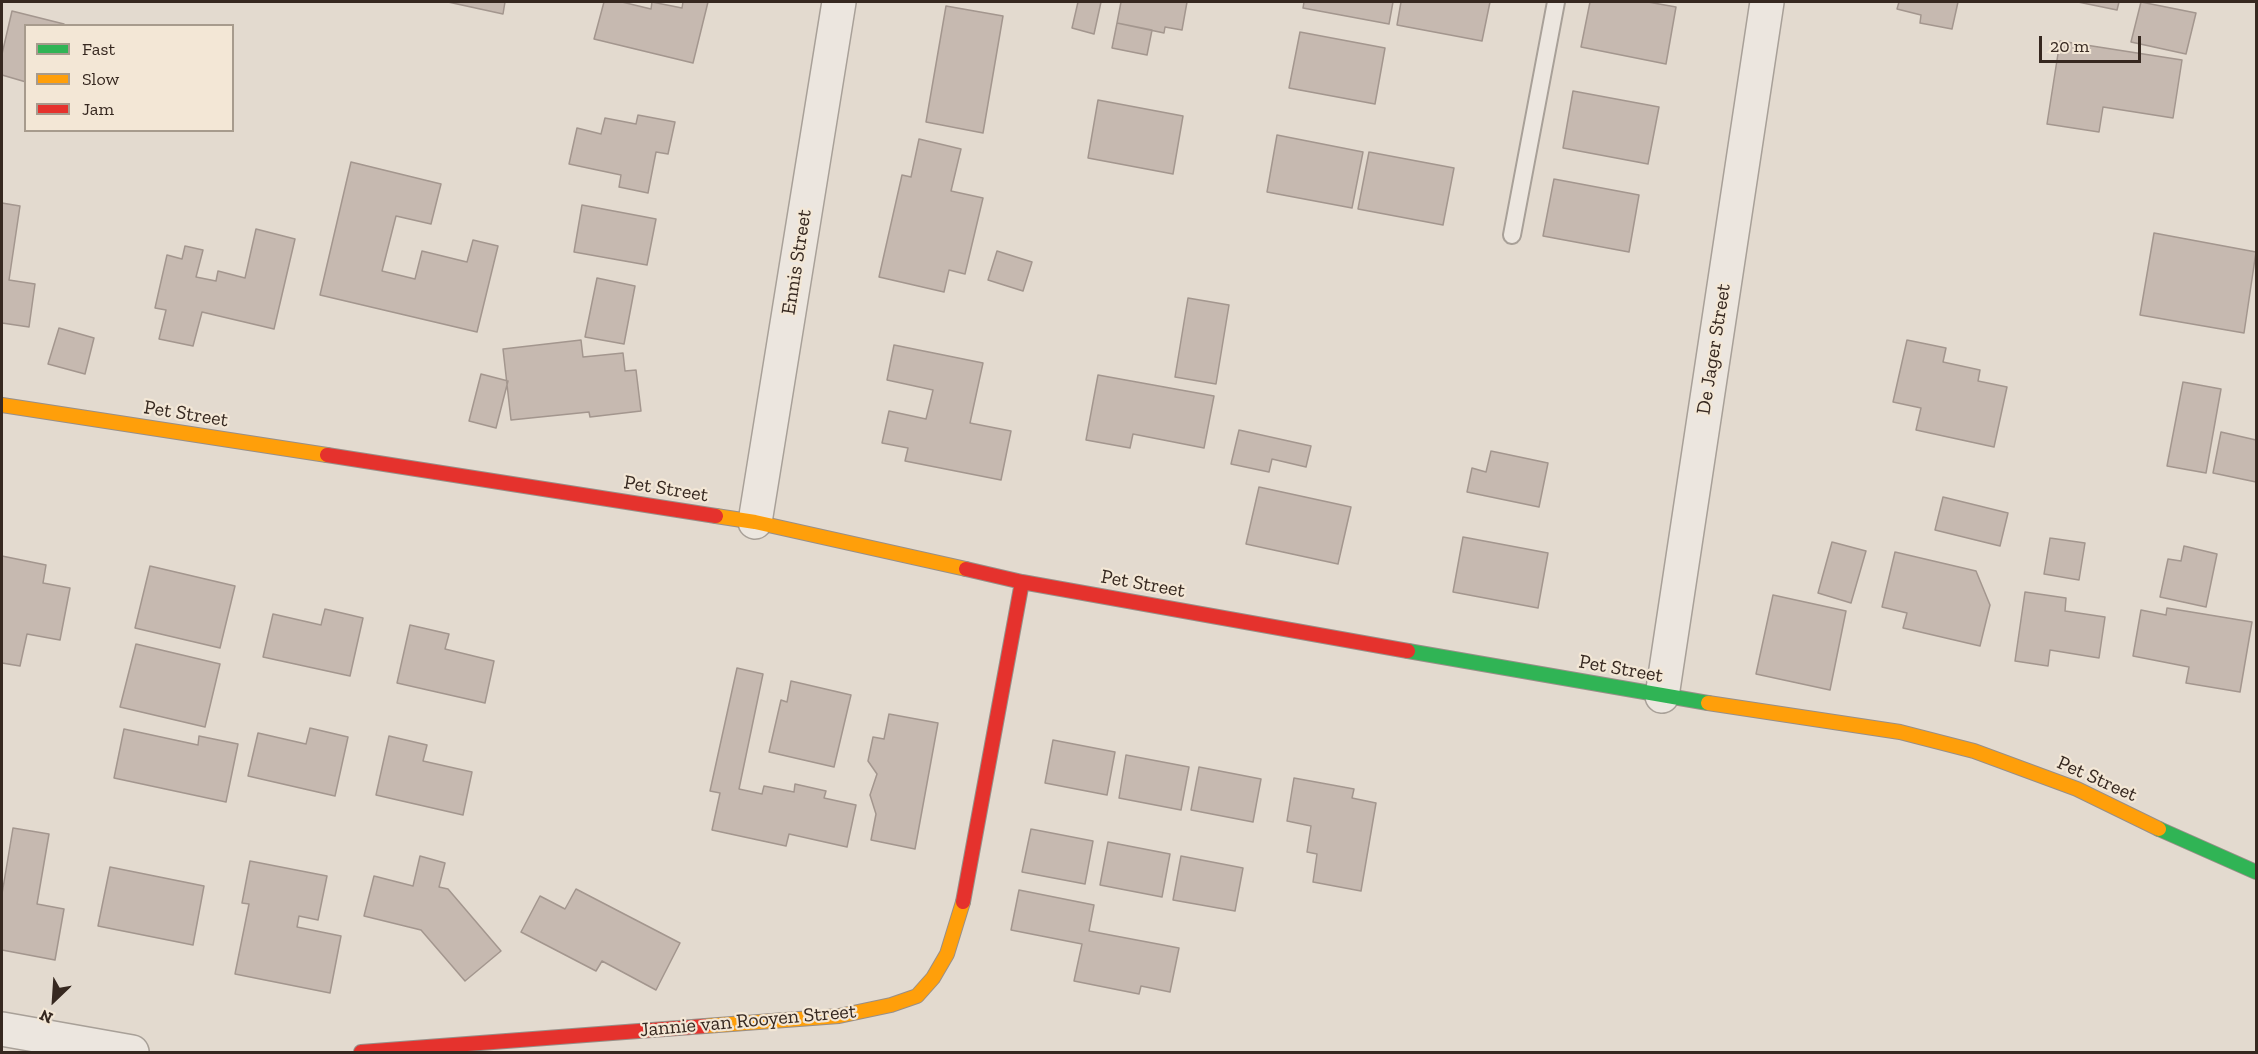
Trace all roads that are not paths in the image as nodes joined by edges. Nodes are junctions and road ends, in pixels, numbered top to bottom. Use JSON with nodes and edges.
{"nodes":[{"id":1,"x":839,"y":2,"type":"edge"},
{"id":2,"x":1556,"y":2,"type":"edge"},
{"id":3,"x":1767,"y":2,"type":"edge"},
{"id":4,"x":1512,"y":235,"type":"dead end"},
{"id":5,"x":2,"y":405,"type":"edge"},
{"id":6,"x":755,"y":522,"type":"junction"},
{"id":7,"x":1022,"y":582,"type":"junction"},
{"id":8,"x":1662,"y":696,"type":"junction"},
{"id":9,"x":2256,"y":872,"type":"edge"},
{"id":10,"x":2,"y":1029,"type":"edge"},
{"id":11,"x":132,"y":1053,"type":"edge"},
{"id":12,"x":361,"y":1053,"type":"edge"}],
"edges":[{"from":1,"to":6,"type":"street","name":"Ennis Street"},
{"from":2,"to":4,"type":"lane"},
{"from":3,"to":8,"type":"street","name":"De Jager Street"},
{"from":5,"to":6,"type":"street","name":"Pet Street"},
{"from":6,"to":7,"type":"street","name":"Pet Street"},
{"from":7,"to":8,"type":"street","name":"Pet Street"},
{"from":7,"to":12,"type":"street","name":"Jannie van Rooyen Street"},
{"from":8,"to":9,"type":"street","name":"Pet Street"},
{"from":10,"to":11,"type":"street"}]}
